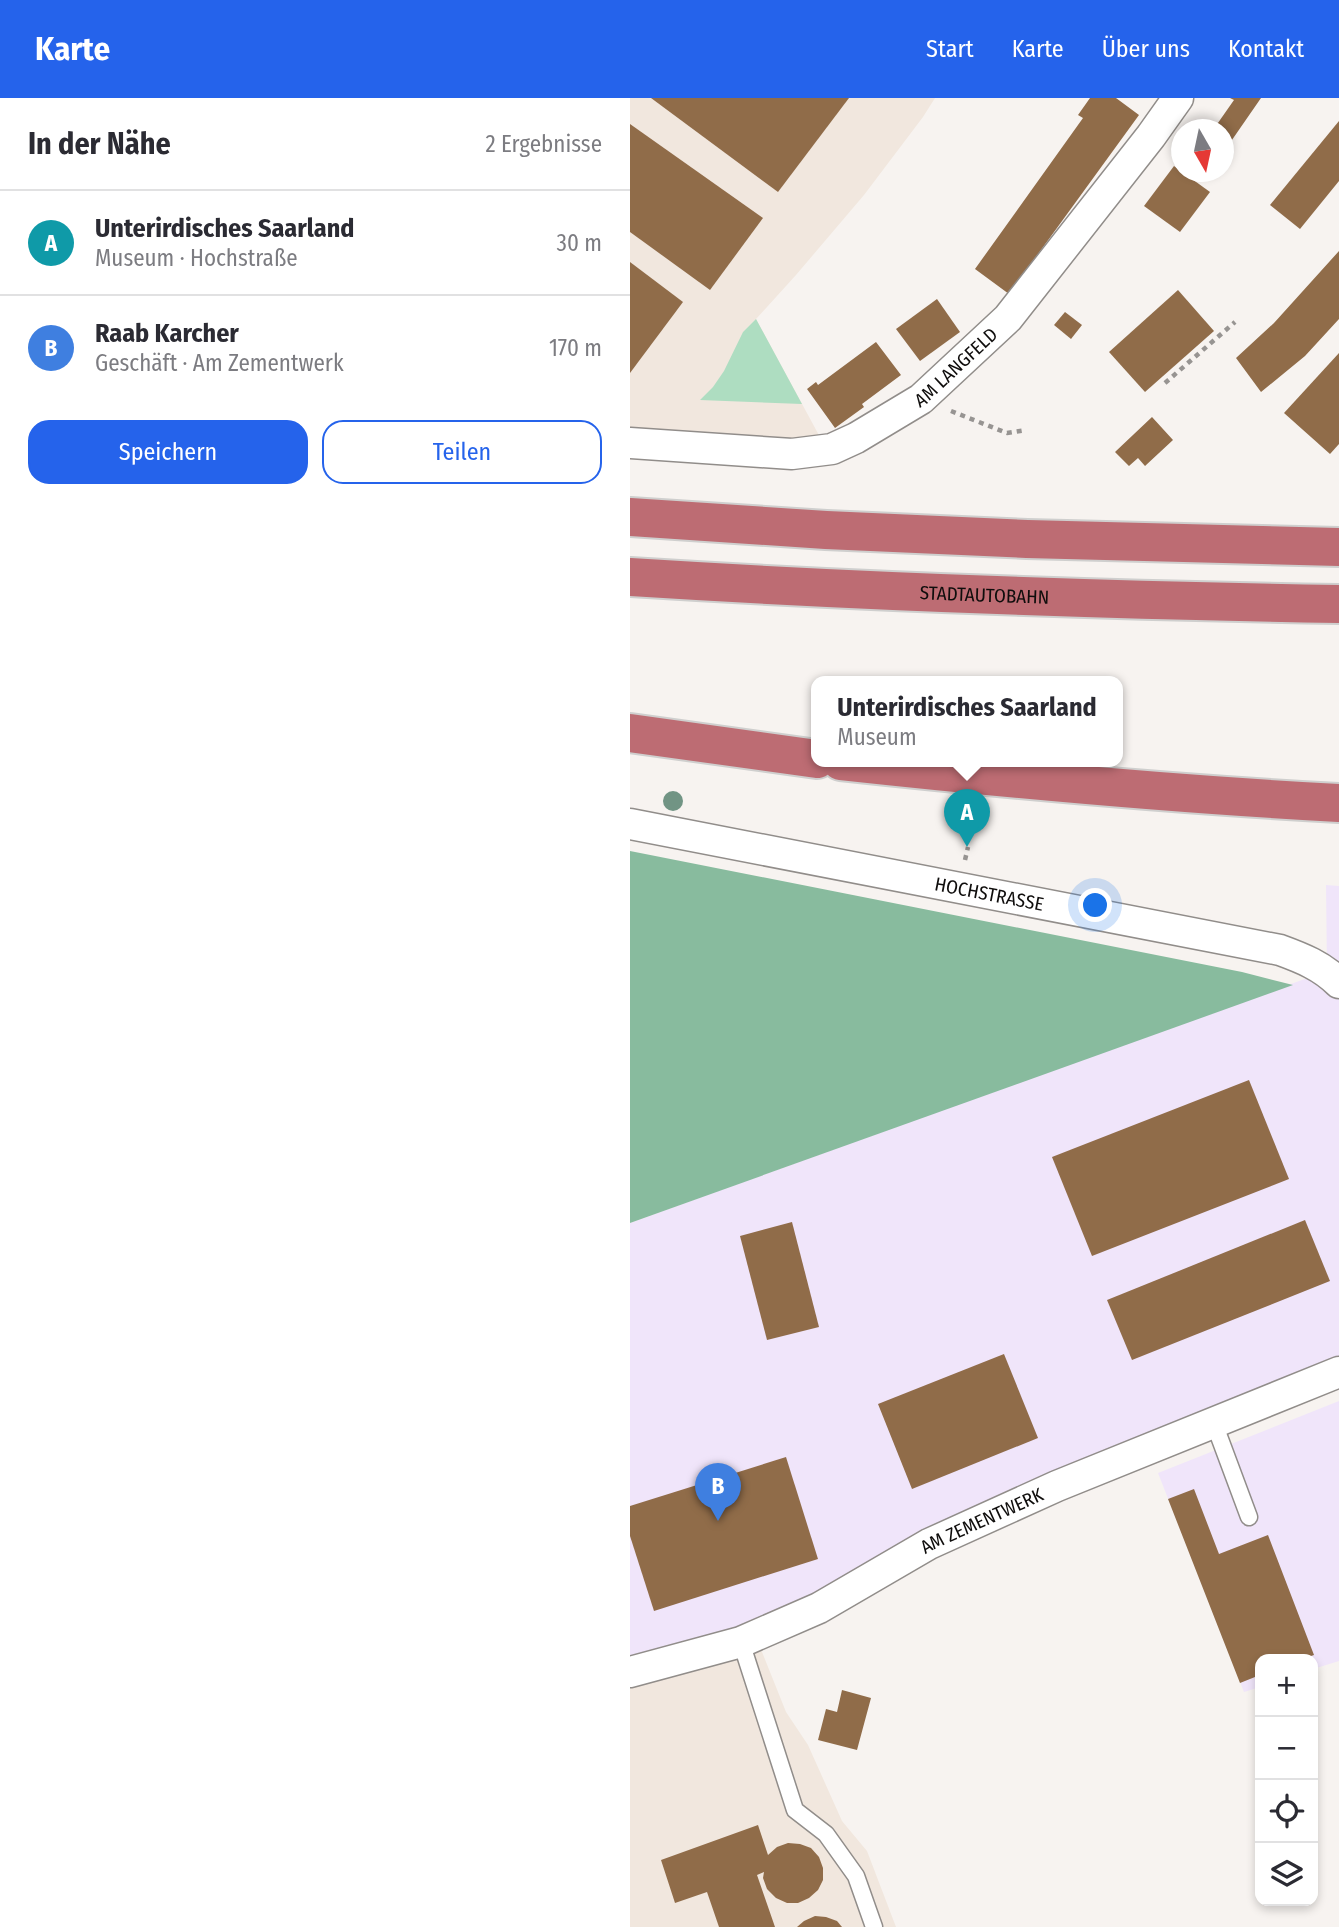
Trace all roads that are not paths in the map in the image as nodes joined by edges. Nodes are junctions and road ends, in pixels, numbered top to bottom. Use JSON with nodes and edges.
{"nodes":[{"id":1,"x":1178,"y":98,"type":"edge"},
{"id":2,"x":630,"y":443,"type":"edge"},
{"id":3,"x":630,"y":517,"type":"edge"},
{"id":4,"x":1339,"y":547,"type":"edge"},
{"id":5,"x":630,"y":577,"type":"edge"},
{"id":6,"x":1339,"y":604,"type":"edge"},
{"id":7,"x":630,"y":733,"type":"edge"},
{"id":8,"x":811,"y":758,"type":"edge"},
{"id":9,"x":896,"y":767,"type":"edge"},
{"id":10,"x":1339,"y":803,"type":"edge"},
{"id":11,"x":630,"y":824,"type":"edge"},
{"id":12,"x":1339,"y":983,"type":"edge"},
{"id":13,"x":1339,"y":1372,"type":"edge"},
{"id":14,"x":1214,"y":1423,"type":"junction"},
{"id":15,"x":1250,"y":1517,"type":"dead end"},
{"id":16,"x":741,"y":1642,"type":"junction"},
{"id":17,"x":630,"y":1672,"type":"edge"},
{"id":18,"x":874,"y":1927,"type":"edge"}],
"edges":[{"from":1,"to":2,"type":"street","name":"AM LANGFELD"},
{"from":3,"to":4,"type":"highway"},
{"from":5,"to":6,"type":"highway","name":"STADTAUTOBAHN"},
{"from":7,"to":8,"type":"highway"},
{"from":9,"to":10,"type":"highway"},
{"from":11,"to":12,"type":"street","name":"HOCHSTRASSE"},
{"from":13,"to":14,"type":"street","name":"AM ZEMENTWERK"},
{"from":14,"to":15,"type":"lane"},
{"from":14,"to":16,"type":"street","name":"AM ZEMENTWERK"},
{"from":16,"to":17,"type":"street","name":"AM ZEMENTWERK"},
{"from":16,"to":18,"type":"lane"}]}
